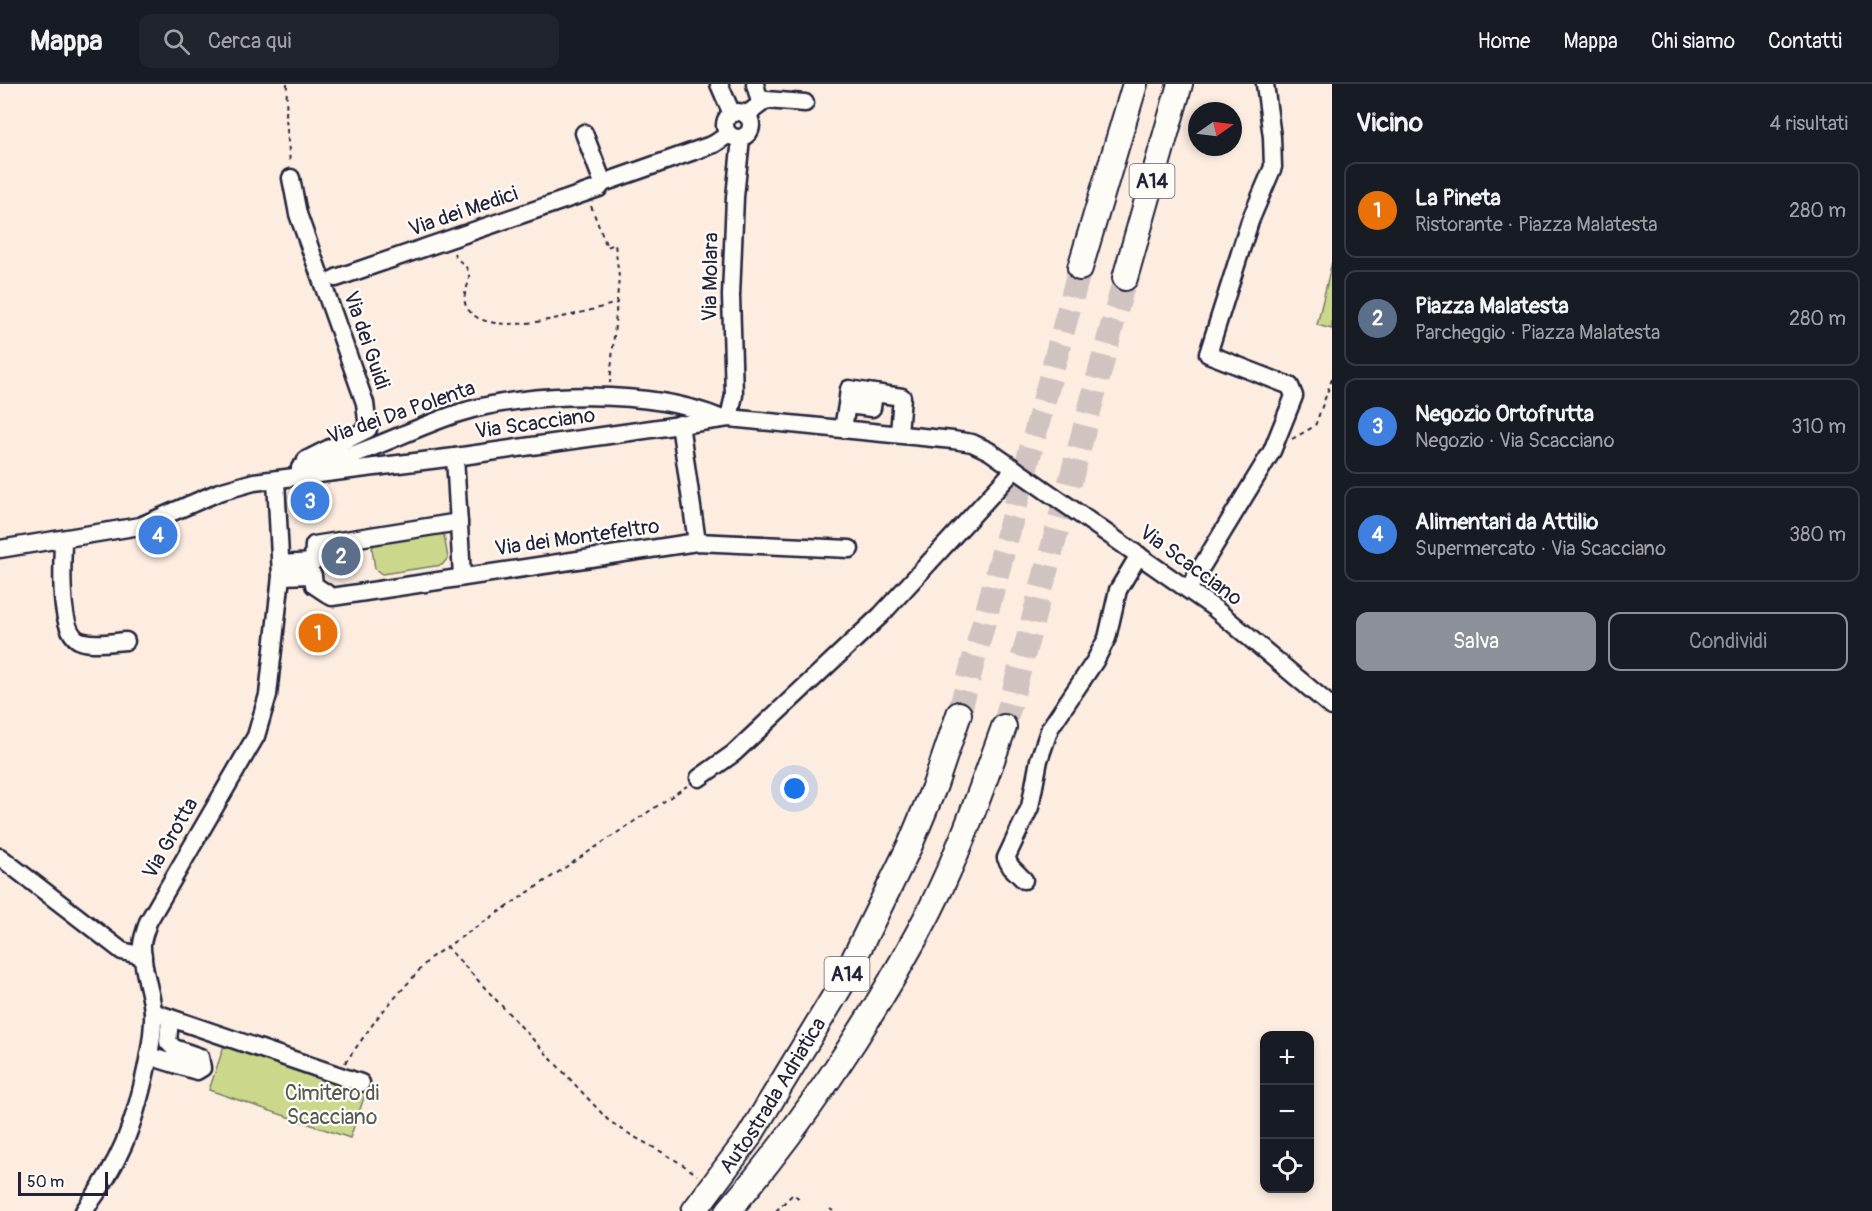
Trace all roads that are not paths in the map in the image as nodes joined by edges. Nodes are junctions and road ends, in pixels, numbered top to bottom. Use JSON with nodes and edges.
{"nodes":[{"id":1,"x":719,"y":84,"type":"edge"},
{"id":2,"x":755,"y":84,"type":"edge"},
{"id":3,"x":1135,"y":84,"type":"edge"},
{"id":4,"x":1180,"y":84,"type":"edge"},
{"id":5,"x":1265,"y":84,"type":"edge"},
{"id":6,"x":760,"y":102,"type":"junction"},
{"id":7,"x":805,"y":103,"type":"dead end"},
{"id":8,"x":739,"y":115,"type":"junction"},
{"id":9,"x":584,"y":133,"type":"dead end"},
{"id":10,"x":735,"y":136,"type":"junction"},
{"id":11,"x":291,"y":178,"type":"road end"},
{"id":12,"x":603,"y":183,"type":"junction"},
{"id":13,"x":1080,"y":268,"type":"tunnel mouth"},
{"id":14,"x":336,"y":278,"type":"dead end"},
{"id":15,"x":1125,"y":278,"type":"tunnel mouth"},
{"id":16,"x":726,"y":418,"type":"junction"},
{"id":17,"x":680,"y":424,"type":"junction"},
{"id":18,"x":843,"y":428,"type":"junction"},
{"id":19,"x":899,"y":433,"type":"junction"},
{"id":20,"x":455,"y":457,"type":"junction"},
{"id":21,"x":1015,"y":470,"type":"junction"},
{"id":22,"x":281,"y":476,"type":"junction"},
{"id":23,"x":459,"y":522,"type":"junction"},
{"id":24,"x":63,"y":539,"type":"junction"},
{"id":25,"x":697,"y":542,"type":"junction"},
{"id":26,"x":0,"y":549,"type":"edge"},
{"id":27,"x":850,"y":549,"type":"dead end"},
{"id":28,"x":1139,"y":555,"type":"junction"},
{"id":29,"x":281,"y":570,"type":"junction"},
{"id":30,"x":462,"y":576,"type":"junction"},
{"id":31,"x":1188,"y":589,"type":"junction"},
{"id":32,"x":126,"y":641,"type":"dead end"},
{"id":33,"x":1332,"y":707,"type":"edge"},
{"id":34,"x":959,"y":714,"type":"tunnel mouth"},
{"id":35,"x":1004,"y":727,"type":"tunnel mouth"},
{"id":36,"x":699,"y":778,"type":"road end"},
{"id":37,"x":0,"y":857,"type":"edge"},
{"id":38,"x":1023,"y":880,"type":"dead end"},
{"id":39,"x":143,"y":956,"type":"junction"},
{"id":40,"x":153,"y":1012,"type":"junction"},
{"id":41,"x":170,"y":1018,"type":"junction"},
{"id":42,"x":149,"y":1056,"type":"junction"},
{"id":43,"x":361,"y":1083,"type":"dead end"},
{"id":44,"x":84,"y":1211,"type":"edge"},
{"id":45,"x":694,"y":1211,"type":"edge"},
{"id":46,"x":728,"y":1211,"type":"edge"}],
"edges":[{"from":1,"to":8,"type":"street"},
{"from":2,"to":6,"type":"street"},
{"from":3,"to":13,"type":"highway","number":"A14"},
{"from":4,"to":15,"type":"highway","number":"A14"},
{"from":5,"to":31,"type":"street"},
{"from":6,"to":7,"type":"street"},
{"from":6,"to":8,"type":"street"},
{"from":8,"to":10,"type":"street","name":"Via Molara"},
{"from":9,"to":12,"type":"street"},
{"from":10,"to":12,"type":"street","name":"Via dei Medici"},
{"from":10,"to":16,"type":"street","name":"Via Molara"},
{"from":11,"to":22,"type":"street","name":"Via dei Guidi"},
{"from":12,"to":14,"type":"street","name":"Via dei Medici"},
{"from":16,"to":17,"type":"street","name":"Via Scacciano"},
{"from":16,"to":18,"type":"street","name":"Via Scacciano"},
{"from":16,"to":22,"type":"street","name":"Via dei Da Polenta"},
{"from":17,"to":20,"type":"street","name":"Via Scacciano"},
{"from":17,"to":25,"type":"street"},
{"from":18,"to":19,"type":"street","name":"Via Scacciano"},
{"from":18,"to":19,"type":"street"},
{"from":19,"to":21,"type":"street","name":"Via Scacciano"},
{"from":20,"to":22,"type":"street","name":"Via Scacciano"},
{"from":20,"to":23,"type":"street"},
{"from":21,"to":28,"type":"street","name":"Via Scacciano"},
{"from":21,"to":36,"type":"street"},
{"from":22,"to":24,"type":"street","name":"Via Scacciano"},
{"from":22,"to":29,"type":"street","name":"Via Grotta"},
{"from":23,"to":29,"type":"street"},
{"from":23,"to":30,"type":"street"},
{"from":24,"to":26,"type":"street","name":"Via Scacciano"},
{"from":24,"to":32,"type":"street"},
{"from":25,"to":27,"type":"street","name":"Via dei Montefeltro"},
{"from":25,"to":30,"type":"street","name":"Via dei Montefeltro"},
{"from":28,"to":31,"type":"street","name":"Via Scacciano"},
{"from":28,"to":38,"type":"street"},
{"from":29,"to":30,"type":"street","name":"Via dei Montefeltro"},
{"from":29,"to":39,"type":"street","name":"Via Grotta"},
{"from":31,"to":33,"type":"street","name":"Via Scacciano"},
{"from":34,"to":45,"type":"highway","name":"Autostrada Adriatica","number":"A14"},
{"from":35,"to":46,"type":"highway","name":"Autostrada Adriatica","number":"A14"},
{"from":37,"to":39,"type":"street"},
{"from":39,"to":40,"type":"street","name":"Via Grotta"},
{"from":40,"to":41,"type":"street"},
{"from":40,"to":42,"type":"street","name":"Via Grotta"},
{"from":41,"to":42,"type":"street"},
{"from":41,"to":43,"type":"street"},
{"from":42,"to":44,"type":"street","name":"Via Grotta"}]}
